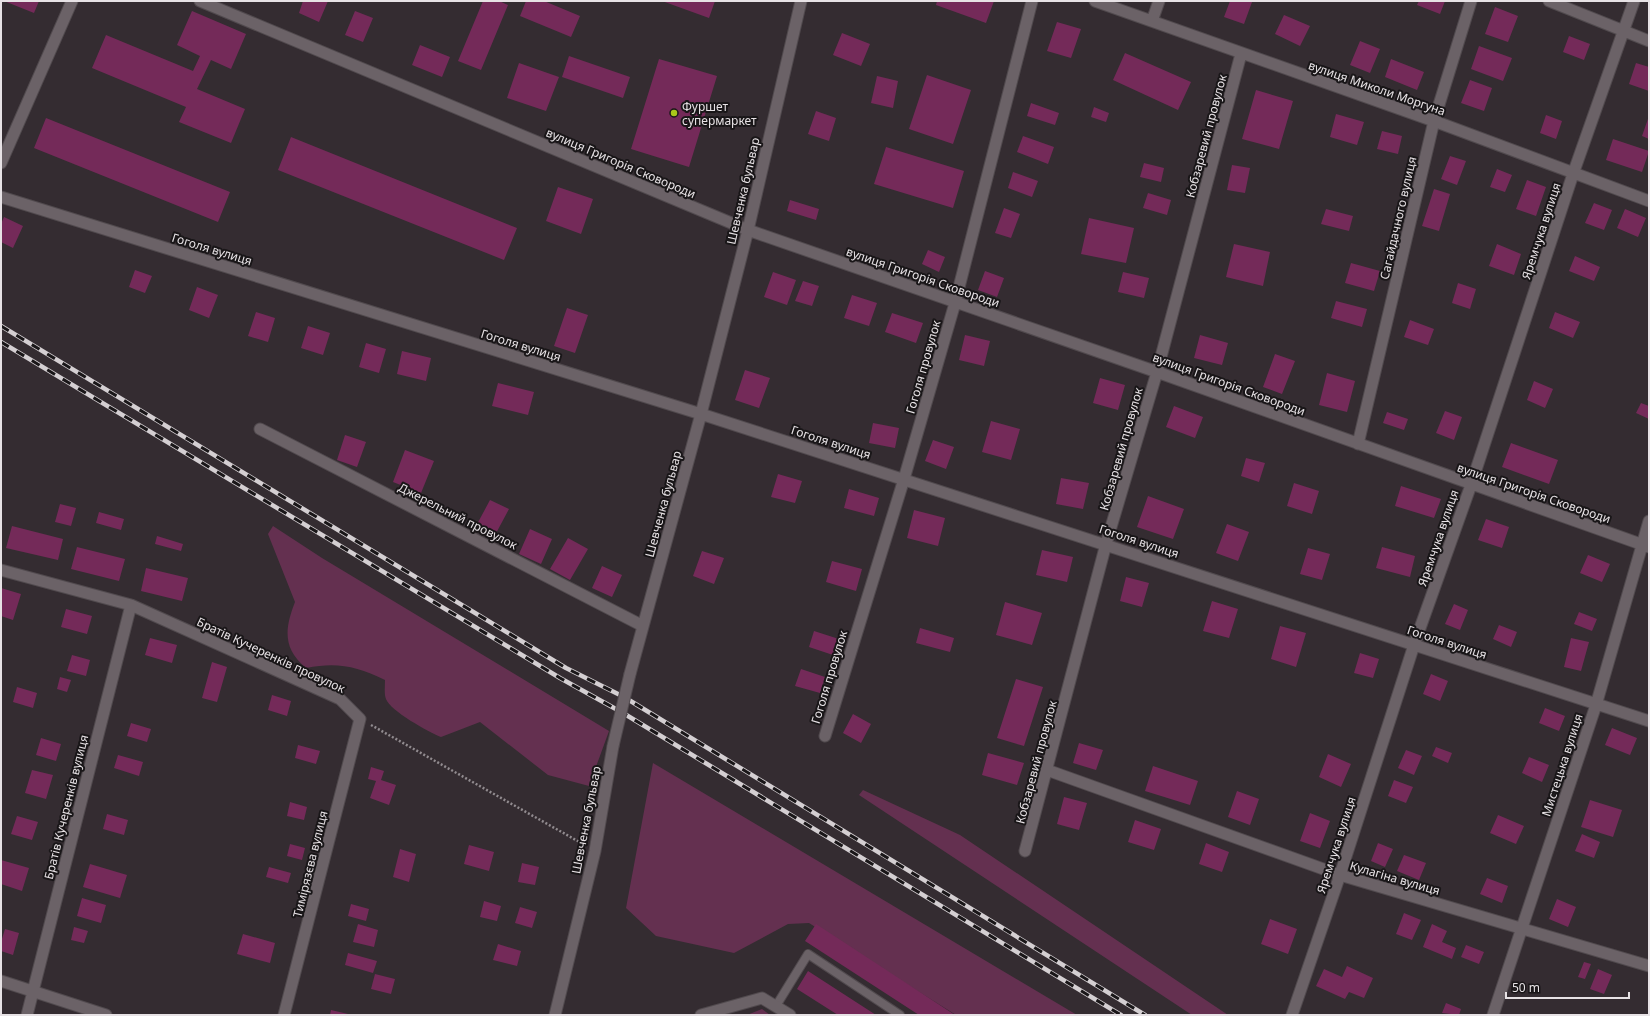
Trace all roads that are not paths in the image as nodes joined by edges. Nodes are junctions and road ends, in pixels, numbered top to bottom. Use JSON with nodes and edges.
{"nodes":[{"id":1,"x":72,"y":1,"type":"edge"},
{"id":2,"x":200,"y":1,"type":"edge"},
{"id":3,"x":802,"y":1,"type":"edge"},
{"id":4,"x":1032,"y":1,"type":"edge"},
{"id":5,"x":1095,"y":1,"type":"edge"},
{"id":6,"x":1159,"y":1,"type":"edge"},
{"id":7,"x":1471,"y":1,"type":"edge"},
{"id":8,"x":1549,"y":1,"type":"edge"},
{"id":9,"x":1634,"y":1,"type":"edge"},
{"id":10,"x":1152,"y":21,"type":"junction"},
{"id":11,"x":1623,"y":31,"type":"junction"},
{"id":12,"x":1649,"y":41,"type":"edge"},
{"id":13,"x":1241,"y":54,"type":"junction"},
{"id":14,"x":1434,"y":121,"type":"junction"},
{"id":15,"x":1,"y":163,"type":"edge"},
{"id":16,"x":1574,"y":174,"type":"junction"},
{"id":17,"x":1,"y":197,"type":"edge"},
{"id":18,"x":1649,"y":201,"type":"edge"},
{"id":19,"x":748,"y":230,"type":"junction"},
{"id":20,"x":955,"y":303,"type":"junction"},
{"id":21,"x":1157,"y":372,"type":"junction"},
{"id":22,"x":701,"y":414,"type":"junction"},
{"id":23,"x":260,"y":429,"type":"dead end"},
{"id":24,"x":1358,"y":444,"type":"junction"},
{"id":25,"x":904,"y":479,"type":"junction"},
{"id":26,"x":1471,"y":485,"type":"junction"},
{"id":27,"x":1649,"y":521,"type":"edge"},
{"id":28,"x":1106,"y":544,"type":"junction"},
{"id":29,"x":1645,"y":546,"type":"edge"},
{"id":30,"x":1,"y":570,"type":"edge"},
{"id":31,"x":131,"y":605,"type":"junction"},
{"id":32,"x":643,"y":626,"type":"junction"},
{"id":33,"x":1414,"y":645,"type":"junction"},
{"id":34,"x":1596,"y":705,"type":"junction"},
{"id":35,"x":360,"y":719,"type":"joint"},
{"id":36,"x":1649,"y":721,"type":"edge"},
{"id":37,"x":825,"y":736,"type":"dead end"},
{"id":38,"x":1047,"y":770,"type":"junction"},
{"id":39,"x":1025,"y":851,"type":"dead end"},
{"id":40,"x":1340,"y":875,"type":"junction"},
{"id":41,"x":1522,"y":928,"type":"junction"},
{"id":42,"x":1649,"y":966,"type":"edge"},
{"id":43,"x":1,"y":981,"type":"edge"},
{"id":44,"x":32,"y":990,"type":"junction"},
{"id":45,"x":776,"y":1006,"type":"junction"},
{"id":46,"x":26,"y":1015,"type":"edge"},
{"id":47,"x":106,"y":1015,"type":"edge"},
{"id":48,"x":284,"y":1015,"type":"edge"},
{"id":49,"x":555,"y":1015,"type":"edge"},
{"id":50,"x":701,"y":1015,"type":"edge"},
{"id":51,"x":790,"y":1015,"type":"edge"},
{"id":52,"x":900,"y":1015,"type":"edge"},
{"id":53,"x":1292,"y":1015,"type":"edge"},
{"id":54,"x":1493,"y":1015,"type":"edge"}],
"edges":[{"from":1,"to":15,"type":"street"},
{"from":2,"to":19,"type":"street","name":"вулиця Григорія Сковороди"},
{"from":3,"to":19,"type":"street","name":"Шевченка бульвар"},
{"from":4,"to":20,"type":"street","name":"Гоголя провулок"},
{"from":5,"to":10,"type":"street","name":"вулиця Миколи Моргуна"},
{"from":6,"to":10,"type":"street"},
{"from":7,"to":14,"type":"street","name":"Сагайдачного вулиця"},
{"from":8,"to":11,"type":"street"},
{"from":9,"to":11,"type":"street","name":"Яремчука вулиця"},
{"from":10,"to":13,"type":"street","name":"вулиця Миколи Моргуна"},
{"from":11,"to":12,"type":"street"},
{"from":11,"to":16,"type":"street","name":"Яремчука вулиця"},
{"from":13,"to":14,"type":"street","name":"вулиця Миколи Моргуна"},
{"from":13,"to":21,"type":"street","name":"Кобзаревий провулок"},
{"from":14,"to":16,"type":"street","name":"вулиця Миколи Моргуна"},
{"from":14,"to":24,"type":"street","name":"Сагайдачного вулиця"},
{"from":16,"to":18,"type":"street","name":"вулиця Миколи Моргуна"},
{"from":16,"to":26,"type":"street","name":"Яремчука вулиця"},
{"from":17,"to":22,"type":"street","name":"Гоголя вулиця"},
{"from":19,"to":20,"type":"street","name":"вулиця Григорія Сковороди"},
{"from":19,"to":22,"type":"street","name":"Шевченка бульвар"},
{"from":20,"to":21,"type":"street","name":"вулиця Григорія Сковороди"},
{"from":20,"to":25,"type":"street","name":"Гоголя провулок"},
{"from":21,"to":24,"type":"street","name":"вулиця Григорія Сковороди"},
{"from":21,"to":28,"type":"street","name":"Кобзаревий провулок"},
{"from":22,"to":25,"type":"street","name":"Гоголя вулиця"},
{"from":22,"to":32,"type":"street","name":"Шевченка бульвар"},
{"from":23,"to":32,"type":"street","name":"Джерельний провулок"},
{"from":24,"to":26,"type":"street","name":"вулиця Григорія Сковороди"},
{"from":25,"to":28,"type":"street","name":"Гоголя вулиця"},
{"from":25,"to":37,"type":"street","name":"Гоголя провулок"},
{"from":26,"to":29,"type":"street","name":"вулиця Григорія Сковороди"},
{"from":26,"to":33,"type":"street","name":"Яремчука вулиця"},
{"from":27,"to":29,"type":"street","name":"Мистецька вулиця"},
{"from":28,"to":33,"type":"street","name":"Гоголя вулиця"},
{"from":28,"to":38,"type":"street","name":"Кобзаревий провулок"},
{"from":29,"to":34,"type":"street","name":"Мистецька вулиця"},
{"from":30,"to":31,"type":"street","name":"Братів Кучеренків провулок"},
{"from":31,"to":35,"type":"street","name":"Братів Кучеренків провулок"},
{"from":31,"to":44,"type":"street","name":"Братів Кучеренків вулиця"},
{"from":32,"to":49,"type":"street","name":"Шевченка бульвар","bridge":true},
{"from":33,"to":34,"type":"street","name":"Гоголя вулиця"},
{"from":33,"to":40,"type":"street","name":"Яремчука вулиця"},
{"from":34,"to":36,"type":"street","name":"Гоголя вулиця"},
{"from":34,"to":41,"type":"street","name":"Мистецька вулиця"},
{"from":35,"to":48,"type":"street","name":"Тимірязєва вулиця"},
{"from":38,"to":39,"type":"street","name":"Кобзаревий провулок"},
{"from":38,"to":40,"type":"street","name":"Кулагіна вулиця"},
{"from":40,"to":41,"type":"street","name":"Кулагіна вулиця"},
{"from":40,"to":53,"type":"street","name":"Яремчука вулиця"},
{"from":41,"to":42,"type":"street","name":"Кулагіна вулиця"},
{"from":41,"to":54,"type":"street","name":"Мистецька вулиця"},
{"from":43,"to":44,"type":"street"},
{"from":44,"to":46,"type":"street","name":"Братів Кучеренків вулиця"},
{"from":44,"to":47,"type":"street"},
{"from":45,"to":50,"type":"street"},
{"from":45,"to":51,"type":"street"},
{"from":45,"to":52,"type":"lane"}]}
